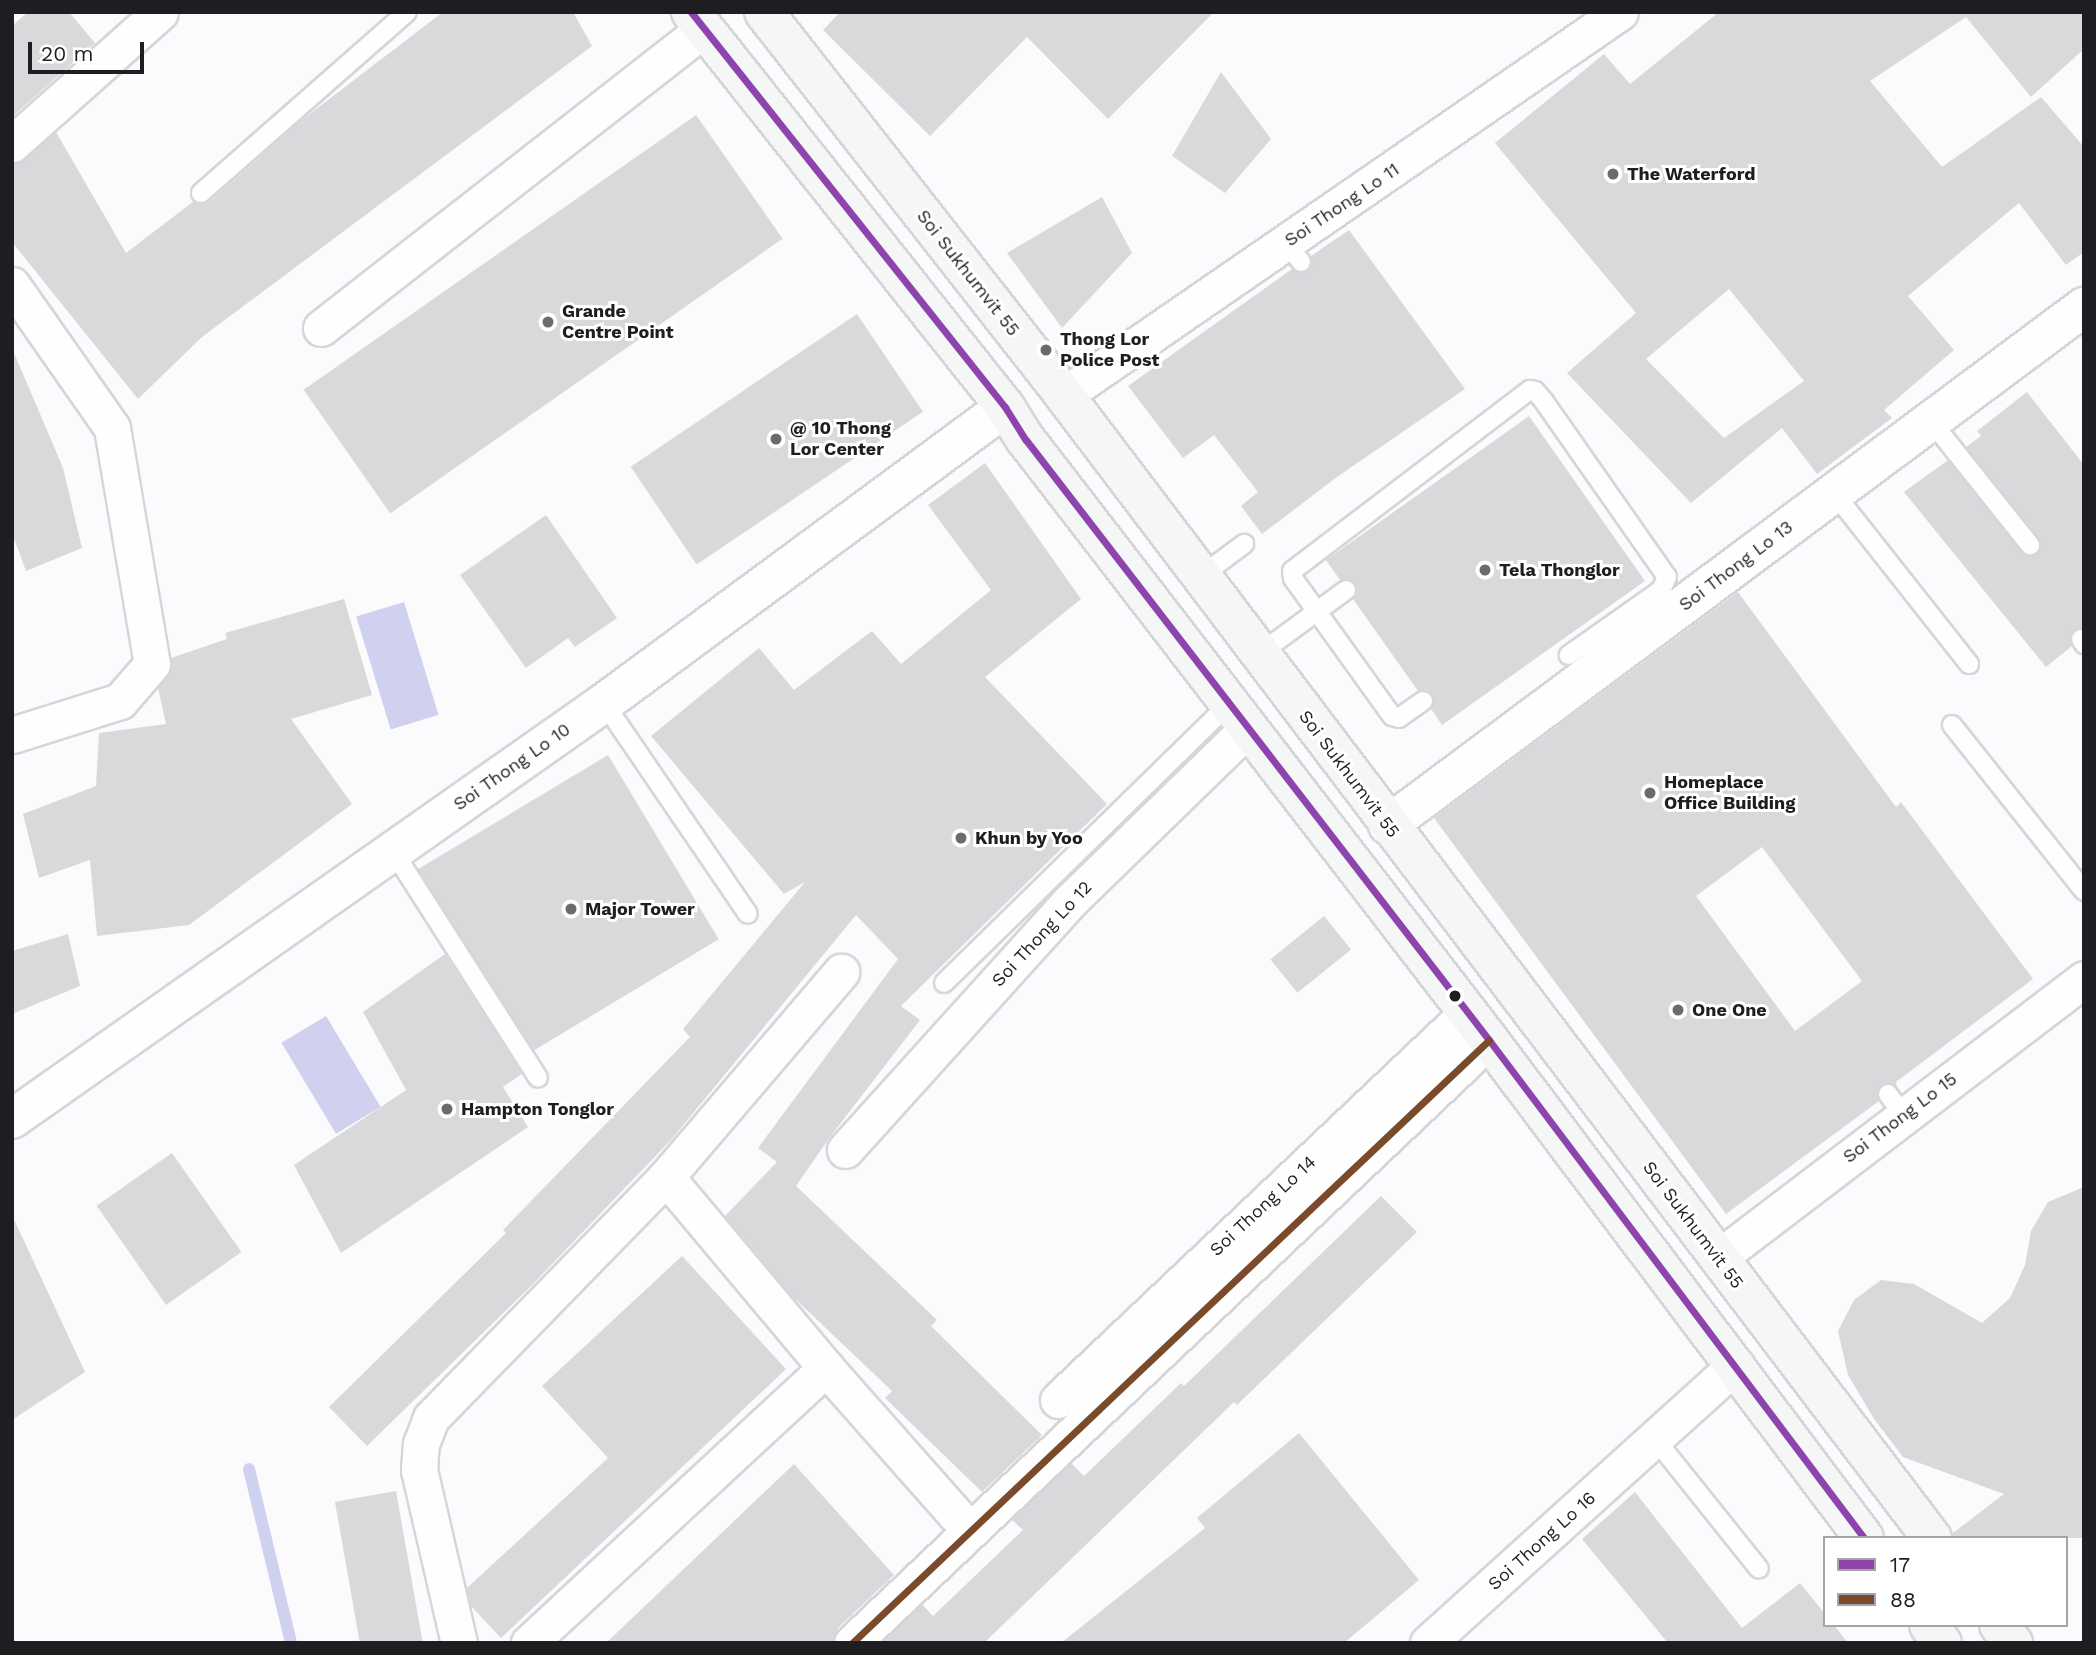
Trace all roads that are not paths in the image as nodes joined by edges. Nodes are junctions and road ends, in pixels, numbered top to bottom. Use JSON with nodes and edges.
{"nodes":[{"id":1,"x":160,"y":12,"type":"edge"},
{"id":2,"x":407,"y":12,"type":"edge"},
{"id":3,"x":764,"y":12,"type":"edge"},
{"id":4,"x":1620,"y":12,"type":"edge"},
{"id":5,"x":697,"y":21,"type":"edge"},
{"id":6,"x":12,"y":144,"type":"edge"},
{"id":7,"x":201,"y":193,"type":"dead end"},
{"id":8,"x":12,"y":285,"type":"edge"},
{"id":9,"x":2084,"y":307,"type":"edge"},
{"id":10,"x":321,"y":328,"type":"dead end"},
{"id":11,"x":1064,"y":396,"type":"junction"},
{"id":12,"x":1005,"y":408,"type":"junction"},
{"id":13,"x":1931,"y":421,"type":"junction"},
{"id":14,"x":1834,"y":493,"type":"junction"},
{"id":15,"x":1244,"y":544,"type":"dead end"},
{"id":16,"x":2030,"y":545,"type":"dead end"},
{"id":17,"x":1201,"y":576,"type":"junction"},
{"id":18,"x":1346,"y":590,"type":"dead end"},
{"id":19,"x":1317,"y":611,"type":"junction"},
{"id":20,"x":1259,"y":654,"type":"junction"},
{"id":21,"x":1569,"y":655,"type":"dead end"},
{"id":22,"x":1969,"y":664,"type":"dead end"},
{"id":23,"x":1423,"y":701,"type":"dead end"},
{"id":24,"x":604,"y":703,"type":"junction"},
{"id":25,"x":1239,"y":716,"type":"junction"},
{"id":26,"x":1952,"y":725,"type":"dead end"},
{"id":27,"x":12,"y":735,"type":"edge"},
{"id":28,"x":1388,"y":825,"type":"junction"},
{"id":29,"x":393,"y":851,"type":"junction"},
{"id":30,"x":1352,"y":861,"type":"junction"},
{"id":31,"x":2084,"y":891,"type":"edge"},
{"id":32,"x":748,"y":914,"type":"dead end"},
{"id":33,"x":841,"y":972,"type":"dead end"},
{"id":34,"x":2084,"y":979,"type":"edge"},
{"id":35,"x":944,"y":983,"type":"dead end"},
{"id":36,"x":1479,"y":1026,"type":"junction"},
{"id":37,"x":538,"y":1078,"type":"dead end"},
{"id":38,"x":12,"y":1119,"type":"edge"},
{"id":39,"x":845,"y":1150,"type":"dead end"},
{"id":40,"x":666,"y":1177,"type":"junction"},
{"id":41,"x":1718,"y":1258,"type":"junction"},
{"id":42,"x":1675,"y":1286,"type":"junction"},
{"id":43,"x":1777,"y":1335,"type":"junction"},
{"id":44,"x":1736,"y":1365,"type":"junction"},
{"id":45,"x":826,"y":1368,"type":"junction"},
{"id":46,"x":1058,"y":1400,"type":"dead end"},
{"id":47,"x":1655,"y":1439,"type":"junction"},
{"id":48,"x":970,"y":1531,"type":"junction"},
{"id":49,"x":1863,"y":1536,"type":"edge"},
{"id":50,"x":1930,"y":1536,"type":"edge"},
{"id":51,"x":1759,"y":1569,"type":"dead end"},
{"id":52,"x":1930,"y":1627,"type":"edge"},
{"id":53,"x":2000,"y":1627,"type":"edge"},
{"id":54,"x":458,"y":1643,"type":"edge"},
{"id":55,"x":529,"y":1643,"type":"edge"},
{"id":56,"x":852,"y":1643,"type":"edge"},
{"id":57,"x":1428,"y":1643,"type":"edge"},
{"id":58,"x":1942,"y":1643,"type":"edge"},
{"id":59,"x":2012,"y":1643,"type":"edge"}],
"edges":[{"from":1,"to":6,"type":"street"},
{"from":2,"to":7,"type":"lane"},
{"from":3,"to":11,"type":"main road","name":"Soi Sukhumvit 55"},
{"from":4,"to":11,"type":"street","name":"Soi Thong Lo 11"},
{"from":5,"to":10,"type":"street"},
{"from":5,"to":12,"type":"main road"},
{"from":8,"to":27,"type":"street"},
{"from":9,"to":13,"type":"street","name":"Soi Thong Lo 13"},
{"from":11,"to":12,"type":"main road"},
{"from":11,"to":17,"type":"main road","name":"Soi Sukhumvit 55"},
{"from":12,"to":24,"type":"street","name":"Soi Thong Lo 10"},
{"from":12,"to":25,"type":"main road"},
{"from":13,"to":14,"type":"street","name":"Soi Thong Lo 13"},
{"from":13,"to":16,"type":"lane"},
{"from":14,"to":22,"type":"lane"},
{"from":14,"to":28,"type":"street","name":"Soi Thong Lo 13"},
{"from":15,"to":17,"type":"lane"},
{"from":17,"to":20,"type":"main road","name":"Soi Sukhumvit 55"},
{"from":18,"to":19,"type":"lane"},
{"from":19,"to":20,"type":"lane"},
{"from":19,"to":21,"type":"lane"},
{"from":19,"to":23,"type":"lane"},
{"from":20,"to":28,"type":"main road","name":"Soi Sukhumvit 55"},
{"from":24,"to":29,"type":"street","name":"Soi Thong Lo 10"},
{"from":24,"to":32,"type":"lane"},
{"from":25,"to":30,"type":"main road"},
{"from":25,"to":35,"type":"lane"},
{"from":25,"to":39,"type":"street","name":"Soi Thong Lo 12"},
{"from":26,"to":31,"type":"lane"},
{"from":28,"to":30,"type":"main road"},
{"from":28,"to":41,"type":"main road","name":"Soi Sukhumvit 55"},
{"from":29,"to":37,"type":"lane"},
{"from":29,"to":38,"type":"street","name":"Soi Thong Lo 10"},
{"from":30,"to":36,"type":"main road"},
{"from":33,"to":40,"type":"street"},
{"from":34,"to":41,"type":"street","name":"Soi Thong Lo 15"},
{"from":36,"to":42,"type":"main road"},
{"from":36,"to":46,"type":"street","name":"Soi Thong Lo 14"},
{"from":36,"to":48,"type":"street"},
{"from":40,"to":45,"type":"street"},
{"from":40,"to":54,"type":"street"},
{"from":41,"to":42,"type":"main road"},
{"from":41,"to":43,"type":"main road","name":"Soi Sukhumvit 55"},
{"from":42,"to":44,"type":"main road"},
{"from":43,"to":44,"type":"main road"},
{"from":43,"to":50,"type":"main road","name":"Soi Sukhumvit 55"},
{"from":44,"to":47,"type":"street","name":"Soi Thong Lo 16"},
{"from":44,"to":49,"type":"main road"},
{"from":45,"to":48,"type":"street"},
{"from":45,"to":55,"type":"street"},
{"from":47,"to":51,"type":"lane"},
{"from":47,"to":57,"type":"street","name":"Soi Thong Lo 16"},
{"from":48,"to":56,"type":"street"},
{"from":52,"to":58,"type":"main road"},
{"from":53,"to":59,"type":"main road"}]}
